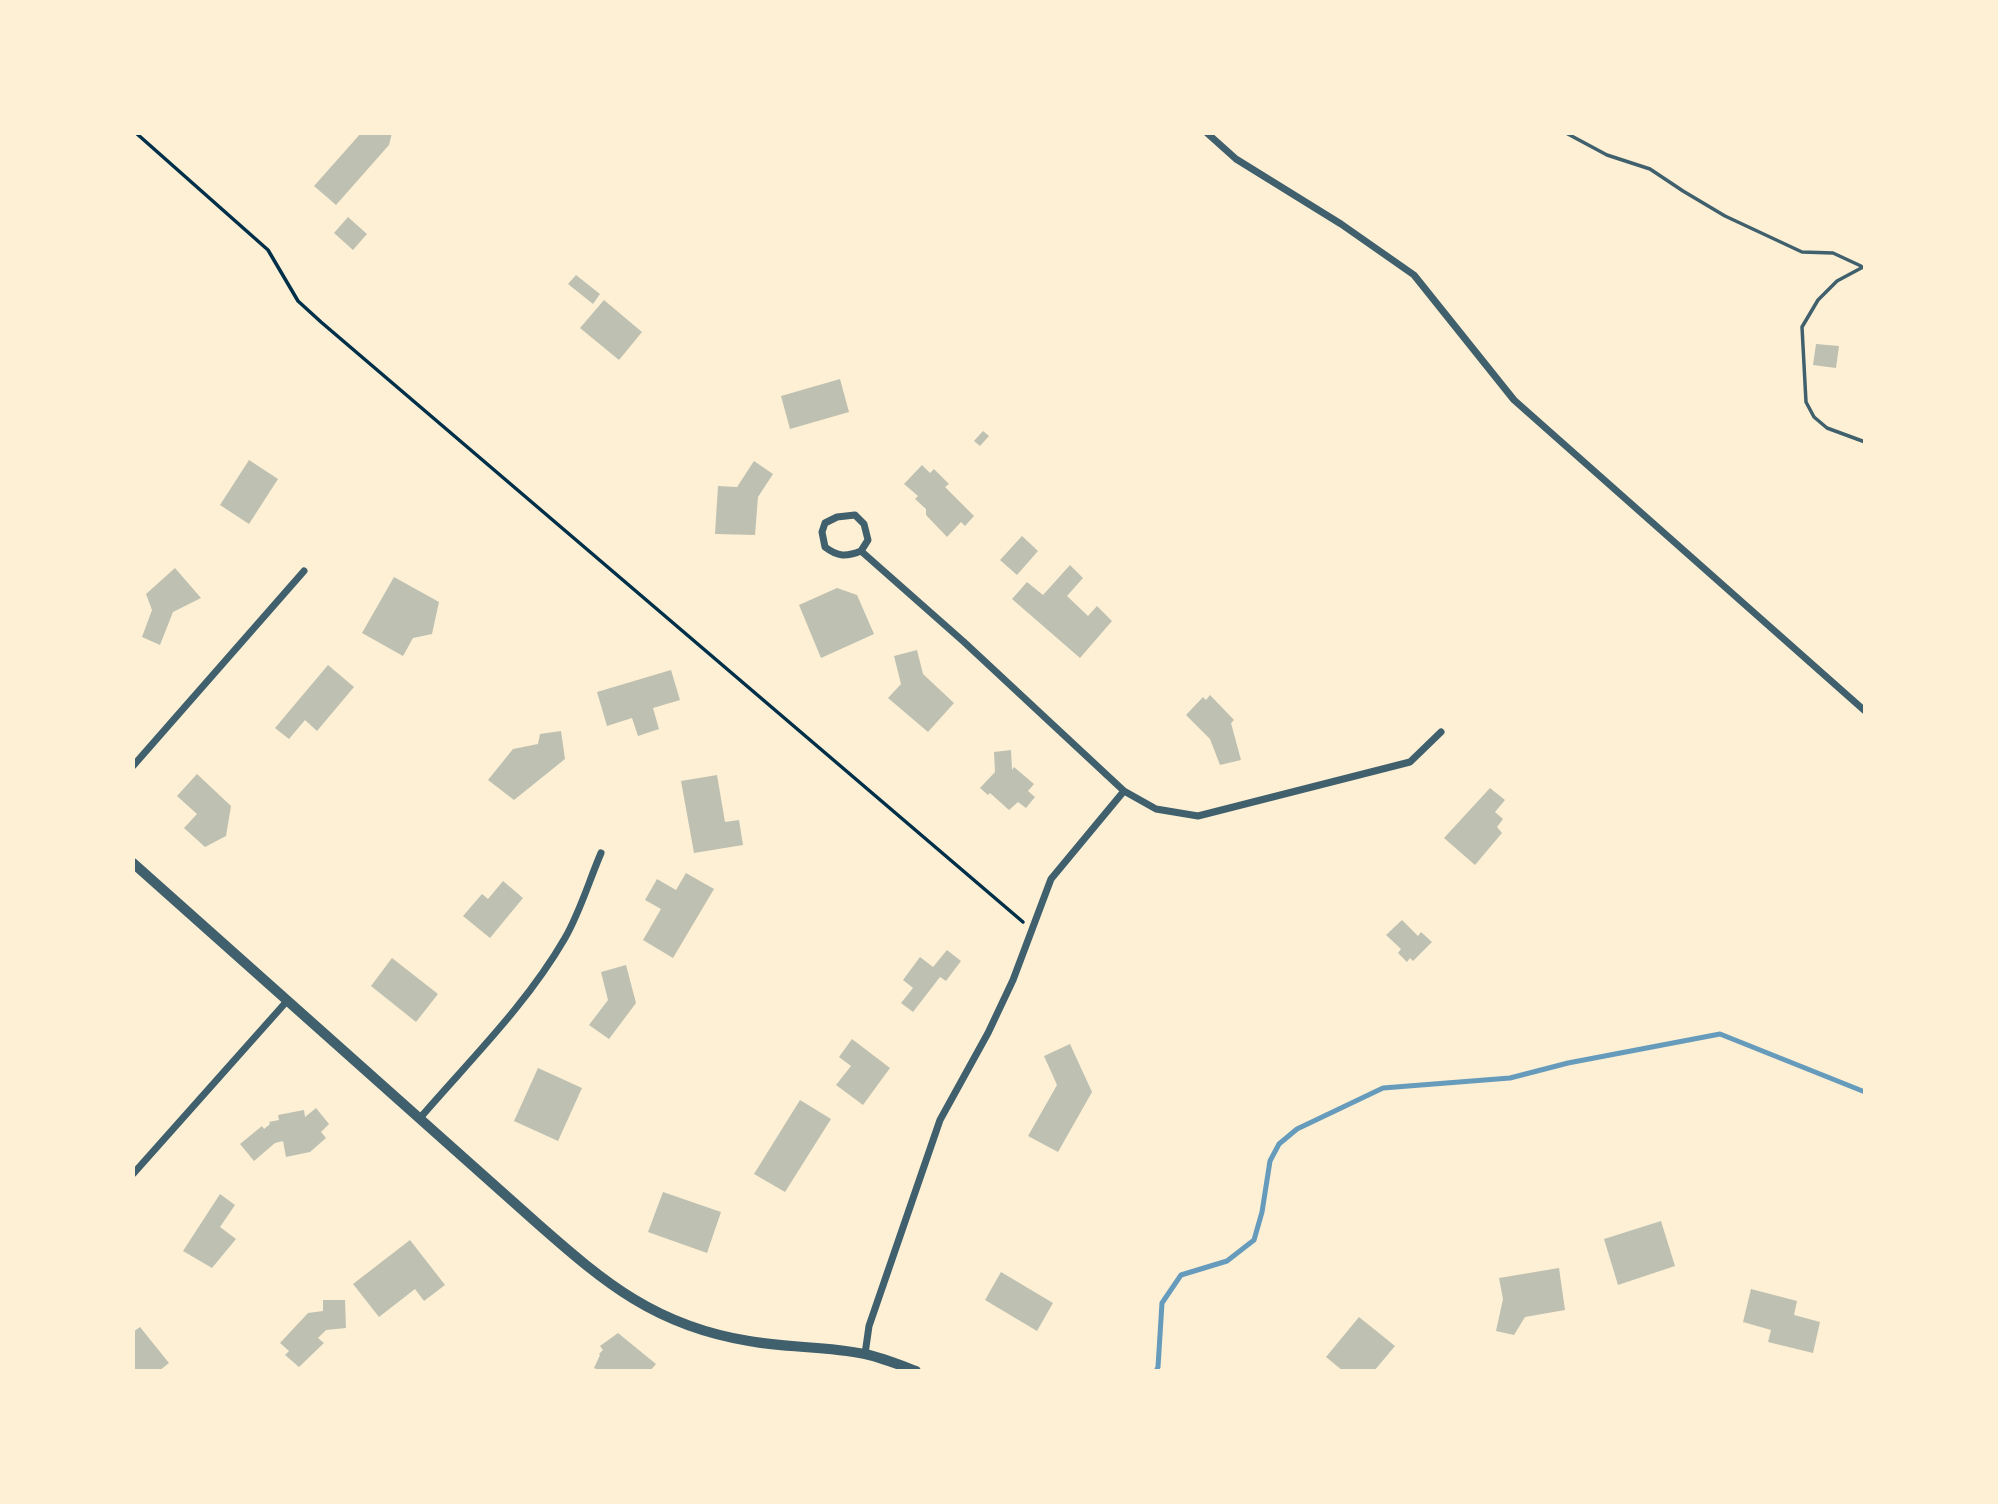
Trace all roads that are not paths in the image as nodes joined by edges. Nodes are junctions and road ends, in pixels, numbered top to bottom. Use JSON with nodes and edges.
{"nodes":[{"id":1,"x":1207,"y":133,"type":"edge"},
{"id":2,"x":1566,"y":133,"type":"edge"},
{"id":3,"x":1863,"y":266,"type":"edge"},
{"id":4,"x":1865,"y":443,"type":"edge"},
{"id":5,"x":861,"y":551,"type":"junction"},
{"id":6,"x":304,"y":571,"type":"dead end"},
{"id":7,"x":1865,"y":711,"type":"edge"},
{"id":8,"x":1441,"y":732,"type":"dead end"},
{"id":9,"x":133,"y":766,"type":"edge"},
{"id":10,"x":1124,"y":791,"type":"junction"},
{"id":11,"x":601,"y":853,"type":"dead end"},
{"id":12,"x":133,"y":863,"type":"edge"},
{"id":13,"x":287,"y":1001,"type":"junction"},
{"id":14,"x":420,"y":1118,"type":"junction"},
{"id":15,"x":133,"y":1174,"type":"edge"},
{"id":16,"x":864,"y":1354,"type":"junction"},
{"id":17,"x":916,"y":1371,"type":"edge"}],
"edges":[{"from":1,"to":7,"type":"street"},
{"from":2,"to":3,"type":"lane"},
{"from":3,"to":4,"type":"lane"},
{"from":5,"to":5,"type":"street"},
{"from":5,"to":10,"type":"street"},
{"from":6,"to":9,"type":"street"},
{"from":8,"to":10,"type":"street"},
{"from":10,"to":16,"type":"street"},
{"from":11,"to":14,"type":"street"},
{"from":12,"to":13,"type":"street"},
{"from":13,"to":14,"type":"street"},
{"from":13,"to":15,"type":"street"},
{"from":14,"to":16,"type":"street"},
{"from":16,"to":17,"type":"street"}]}
